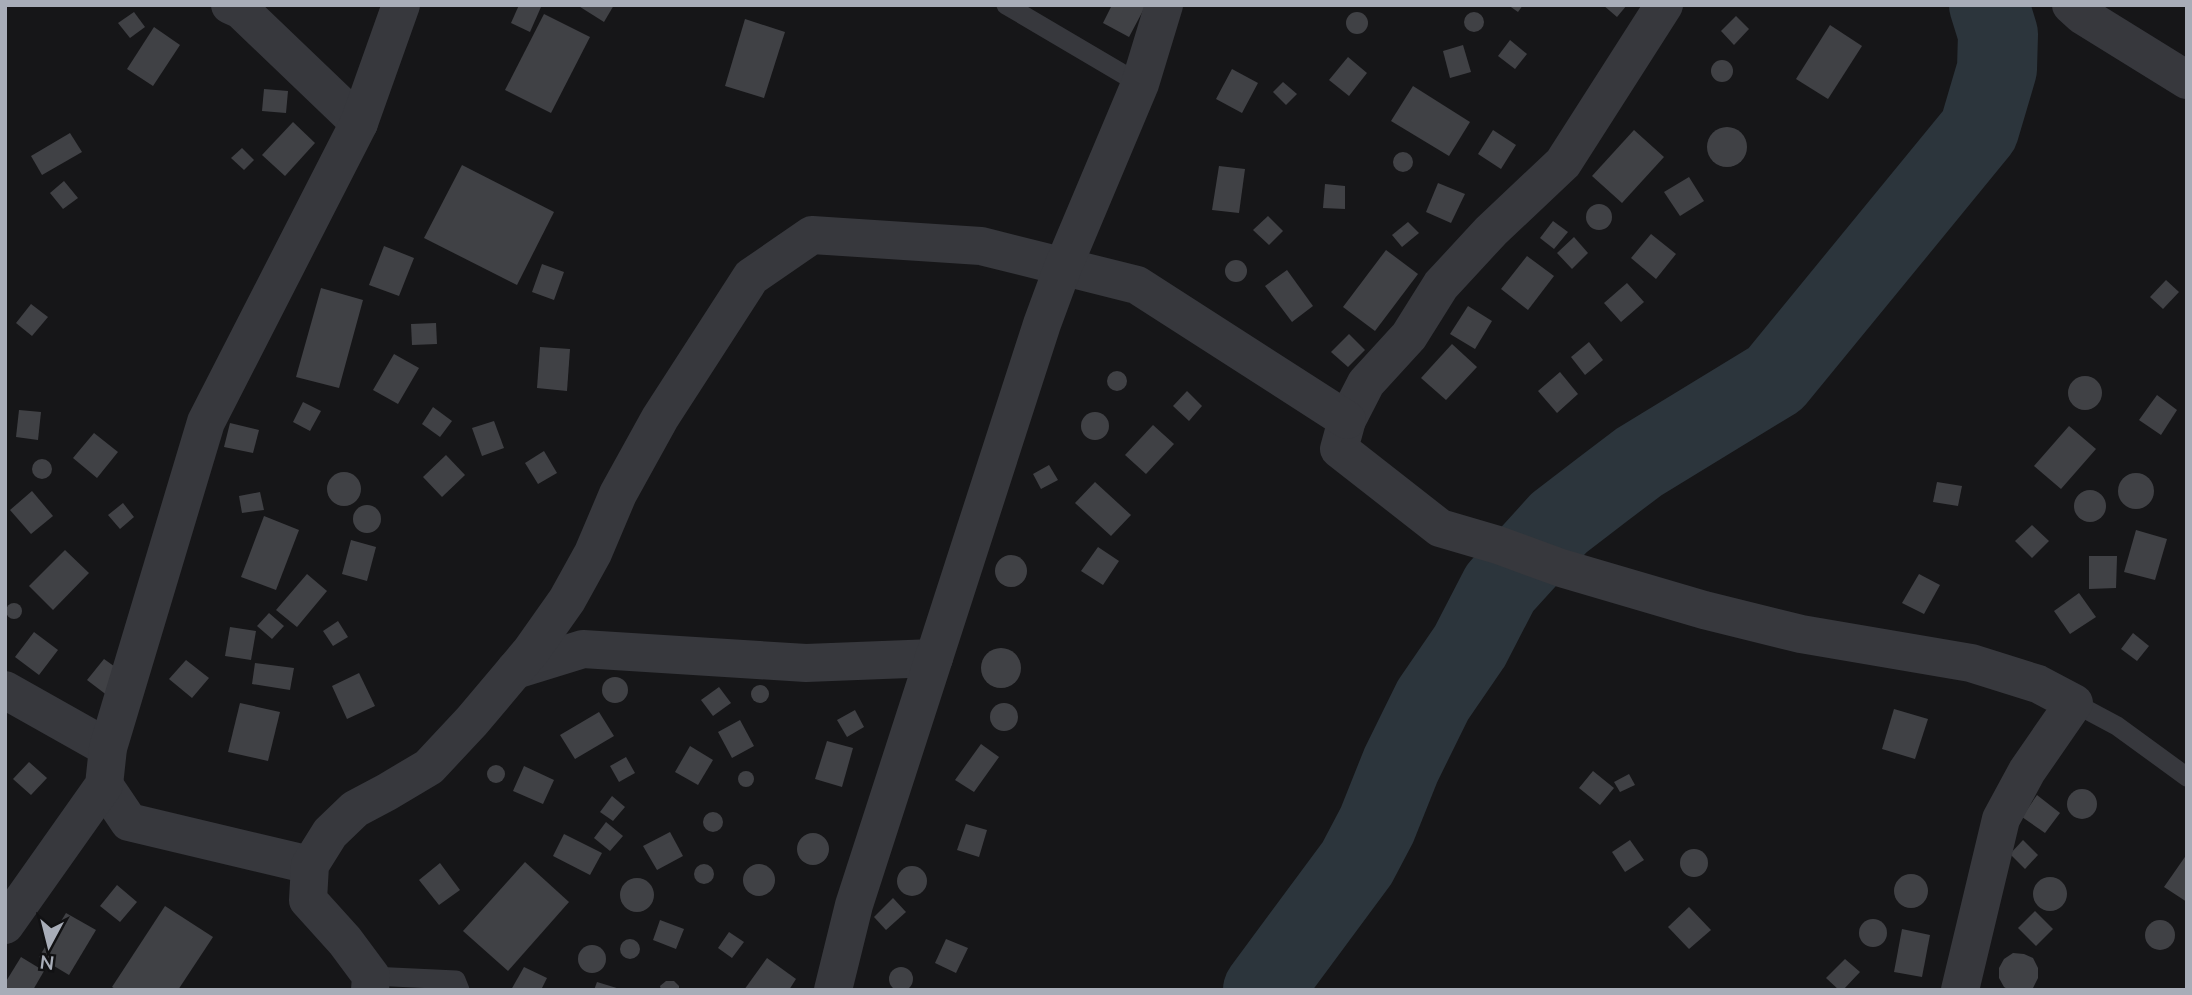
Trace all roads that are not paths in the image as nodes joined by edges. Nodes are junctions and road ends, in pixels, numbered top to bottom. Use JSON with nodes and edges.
{"nodes":[{"id":1,"x":230,"y":5,"type":"edge"},
{"id":2,"x":401,"y":5,"type":"edge"},
{"id":3,"x":1006,"y":5,"type":"edge"},
{"id":4,"x":1164,"y":5,"type":"edge"},
{"id":5,"x":1664,"y":5,"type":"edge"},
{"id":6,"x":2071,"y":5,"type":"edge"},
{"id":7,"x":2187,"y":80,"type":"edge"},
{"id":8,"x":1139,"y":84,"type":"junction"},
{"id":9,"x":359,"y":123,"type":"junction"},
{"id":10,"x":1063,"y":267,"type":"junction"},
{"id":11,"x":1347,"y":420,"type":"junction"},
{"id":12,"x":934,"y":658,"type":"junction"},
{"id":13,"x":515,"y":670,"type":"junction"},
{"id":14,"x":5,"y":690,"type":"edge"},
{"id":15,"x":2074,"y":703,"type":"junction"},
{"id":16,"x":106,"y":767,"type":"junction"},
{"id":17,"x":2187,"y":777,"type":"edge"},
{"id":18,"x":310,"y":865,"type":"junction"},
{"id":19,"x":5,"y":925,"type":"edge"},
{"id":20,"x":371,"y":983,"type":"edge"},
{"id":21,"x":460,"y":990,"type":"edge"},
{"id":22,"x":833,"y":990,"type":"edge"},
{"id":23,"x":1961,"y":990,"type":"edge"}],
"edges":[{"from":1,"to":9,"type":"street"},
{"from":2,"to":9,"type":"street"},
{"from":3,"to":8,"type":"lane"},
{"from":4,"to":8,"type":"street"},
{"from":5,"to":11,"type":"street"},
{"from":6,"to":7,"type":"street"},
{"from":8,"to":10,"type":"street"},
{"from":9,"to":16,"type":"street"},
{"from":10,"to":11,"type":"street"},
{"from":10,"to":12,"type":"street"},
{"from":10,"to":13,"type":"street"},
{"from":11,"to":15,"type":"street"},
{"from":12,"to":13,"type":"street"},
{"from":12,"to":22,"type":"street"},
{"from":13,"to":18,"type":"street"},
{"from":14,"to":16,"type":"street"},
{"from":15,"to":17,"type":"lane"},
{"from":15,"to":23,"type":"street"},
{"from":16,"to":18,"type":"street"},
{"from":16,"to":19,"type":"street"},
{"from":18,"to":20,"type":"street"},
{"from":20,"to":21,"type":"lane"}]}
